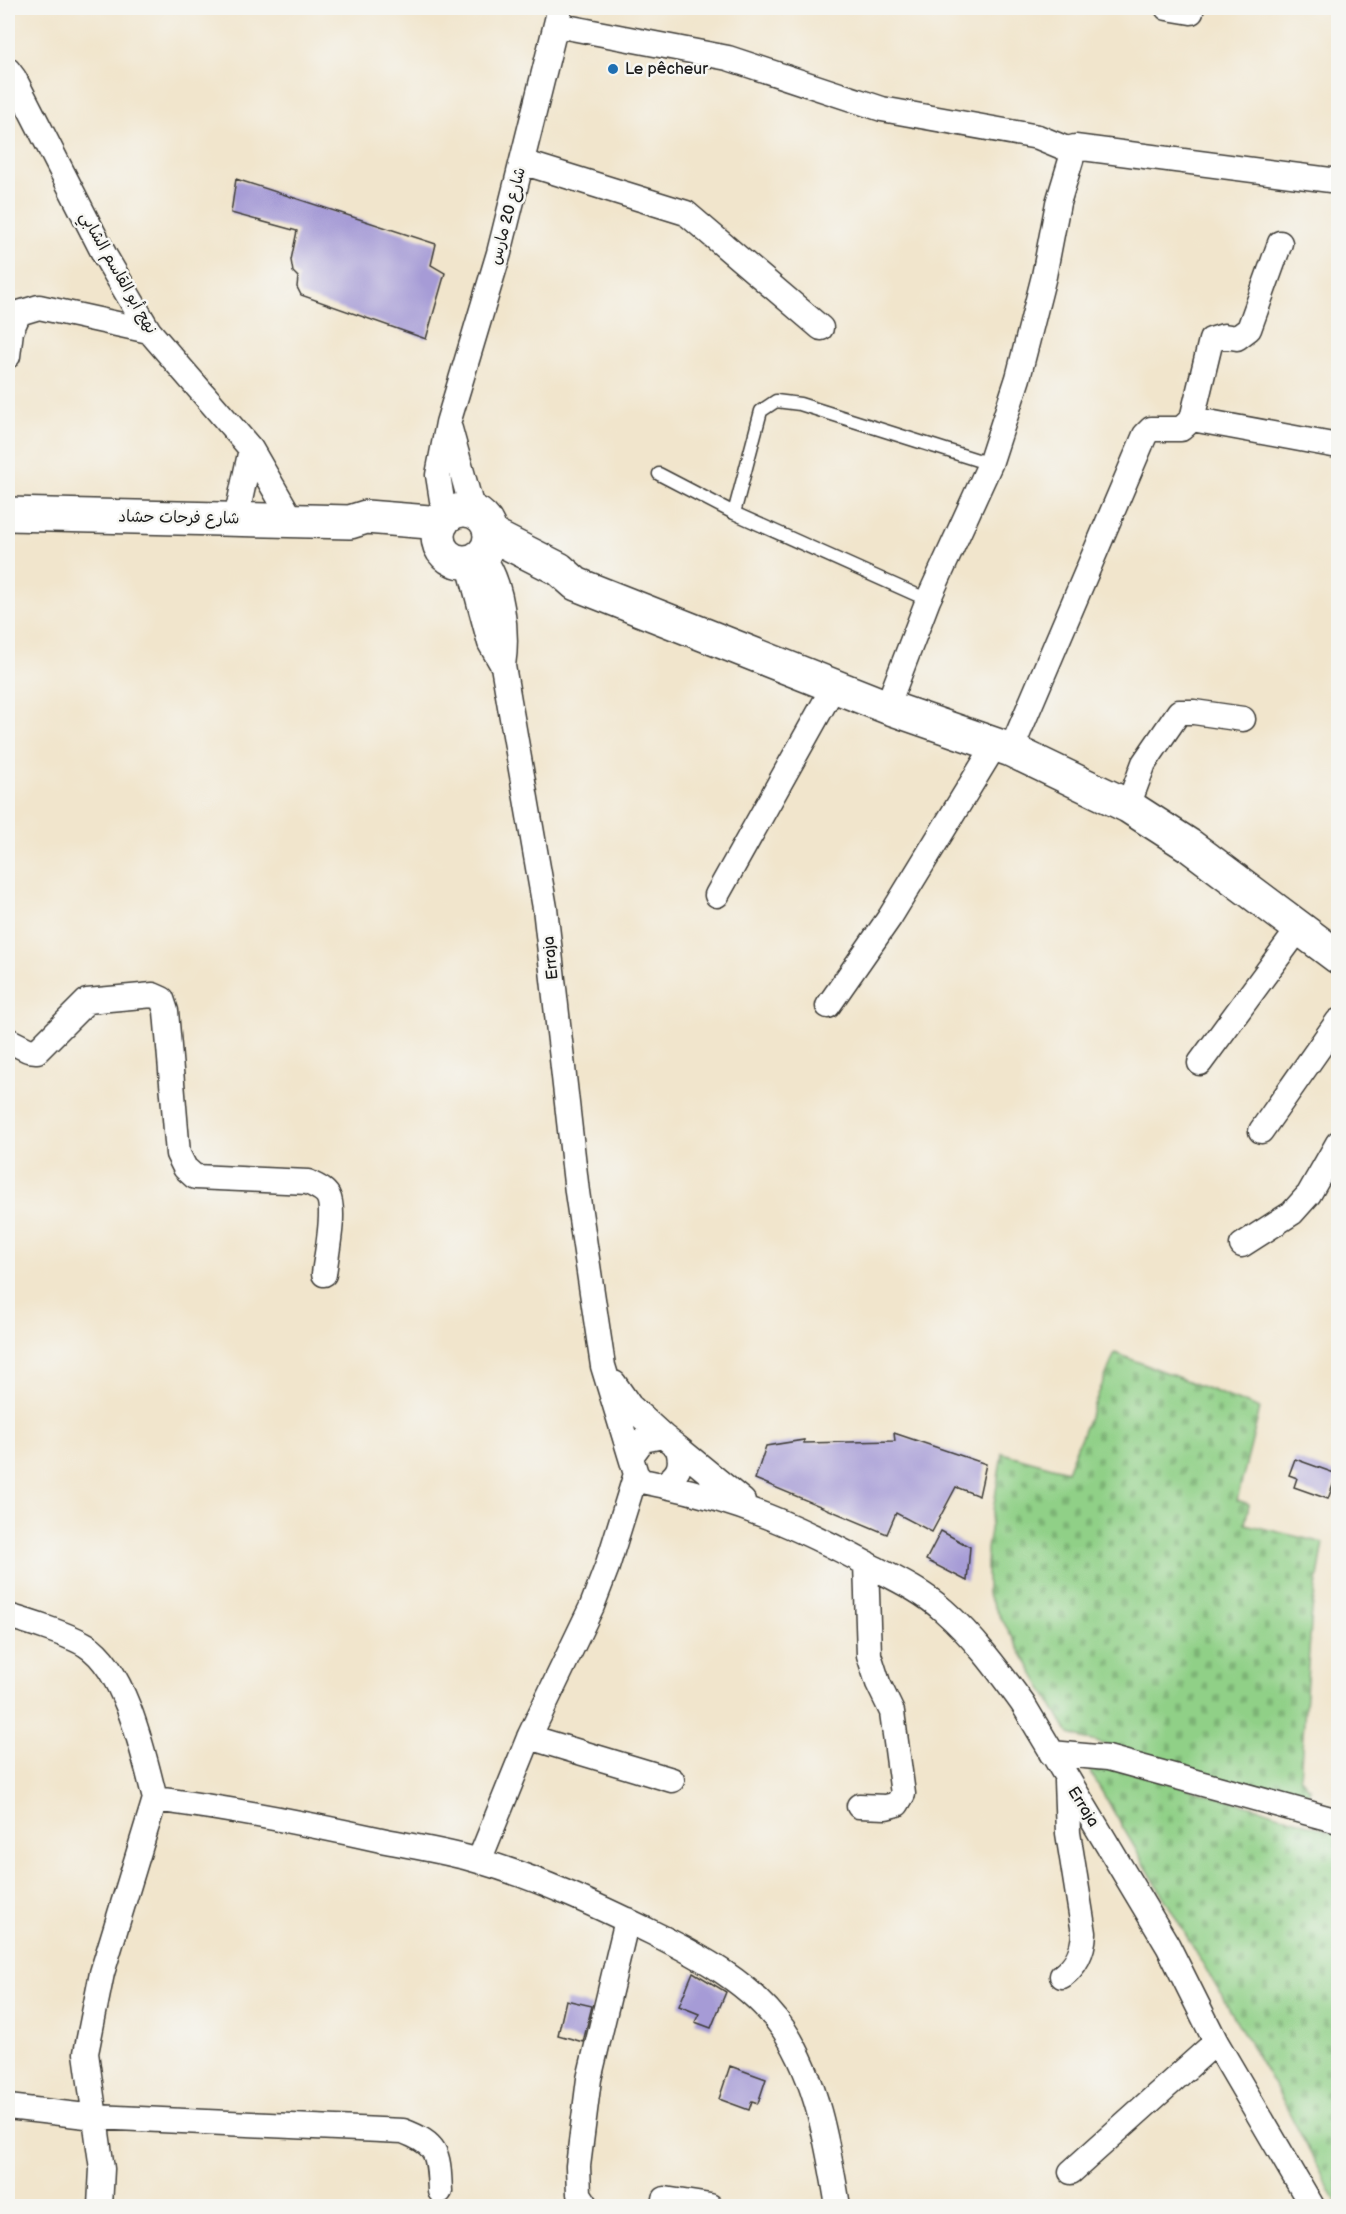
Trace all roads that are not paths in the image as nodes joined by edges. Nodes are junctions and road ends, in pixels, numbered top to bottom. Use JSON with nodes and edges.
{"nodes":[{"id":1,"x":1167,"y":8,"type":"edge"},
{"id":2,"x":1191,"y":12,"type":"dead end"},
{"id":3,"x":558,"y":16,"type":"edge"},
{"id":4,"x":8,"y":70,"type":"edge"},
{"id":5,"x":1075,"y":147,"type":"junction"},
{"id":6,"x":522,"y":162,"type":"junction"},
{"id":7,"x":1338,"y":181,"type":"edge"},
{"id":8,"x":1280,"y":243,"type":"dead end"},
{"id":9,"x":821,"y":328,"type":"dead end"},
{"id":10,"x":149,"y":331,"type":"junction"},
{"id":11,"x":8,"y":356,"type":"edge"},
{"id":12,"x":1192,"y":419,"type":"junction"},
{"id":13,"x":1338,"y":446,"type":"edge"},
{"id":14,"x":251,"y":449,"type":"junction"},
{"id":15,"x":990,"y":464,"type":"junction"},
{"id":16,"x":659,"y":474,"type":"dead end"},
{"id":17,"x":734,"y":513,"type":"junction"},
{"id":18,"x":8,"y":514,"type":"edge"},
{"id":19,"x":236,"y":519,"type":"junction"},
{"id":20,"x":292,"y":520,"type":"junction"},
{"id":21,"x":465,"y":537,"type":"junction"},
{"id":22,"x":928,"y":600,"type":"junction"},
{"id":23,"x":834,"y":686,"type":"junction"},
{"id":24,"x":887,"y":707,"type":"junction"},
{"id":25,"x":1243,"y":719,"type":"dead end"},
{"id":26,"x":1003,"y":747,"type":"junction"},
{"id":27,"x":1128,"y":806,"type":"junction"},
{"id":28,"x":717,"y":895,"type":"dead end"},
{"id":29,"x":1300,"y":927,"type":"junction"},
{"id":30,"x":1338,"y":957,"type":"edge"},
{"id":31,"x":828,"y":1006,"type":"dead end"},
{"id":32,"x":1338,"y":1020,"type":"edge"},
{"id":33,"x":8,"y":1040,"type":"edge"},
{"id":34,"x":1200,"y":1063,"type":"dead end"},
{"id":35,"x":1261,"y":1131,"type":"dead end"},
{"id":36,"x":1338,"y":1143,"type":"edge"},
{"id":37,"x":1242,"y":1245,"type":"dead end"},
{"id":38,"x":324,"y":1274,"type":"dead end"},
{"id":39,"x":603,"y":1366,"type":"junction"},
{"id":40,"x":670,"y":1442,"type":"junction"},
{"id":41,"x":645,"y":1474,"type":"junction"},
{"id":42,"x":752,"y":1508,"type":"junction"},
{"id":43,"x":866,"y":1563,"type":"junction"},
{"id":44,"x":8,"y":1616,"type":"edge"},
{"id":45,"x":529,"y":1737,"type":"junction"},
{"id":46,"x":1051,"y":1753,"type":"junction"},
{"id":47,"x":672,"y":1780,"type":"dead end"},
{"id":48,"x":1066,"y":1781,"type":"junction"},
{"id":49,"x":155,"y":1799,"type":"junction"},
{"id":50,"x":859,"y":1806,"type":"dead end"},
{"id":51,"x":1338,"y":1821,"type":"edge"},
{"id":52,"x":479,"y":1861,"type":"junction"},
{"id":53,"x":627,"y":1920,"type":"junction"},
{"id":54,"x":1062,"y":1976,"type":"dead end"},
{"id":55,"x":1216,"y":2042,"type":"junction"},
{"id":56,"x":8,"y":2108,"type":"edge"},
{"id":57,"x":94,"y":2116,"type":"junction"},
{"id":58,"x":1071,"y":2172,"type":"dead end"},
{"id":59,"x":440,"y":2191,"type":"dead end"},
{"id":60,"x":665,"y":2199,"type":"dead end"},
{"id":61,"x":100,"y":2206,"type":"edge"},
{"id":62,"x":587,"y":2206,"type":"edge"},
{"id":63,"x":710,"y":2206,"type":"edge"},
{"id":64,"x":838,"y":2206,"type":"edge"},
{"id":65,"x":1312,"y":2206,"type":"edge"}],
"edges":[{"from":1,"to":2,"type":"street"},
{"from":3,"to":5,"type":"street"},
{"from":3,"to":6,"type":"street","name":"شارع 20 مارس"},
{"from":4,"to":10,"type":"street","name":"نهج أبو القاسم الشابي"},
{"from":5,"to":7,"type":"street"},
{"from":5,"to":15,"type":"street"},
{"from":6,"to":9,"type":"street"},
{"from":6,"to":21,"type":"street","name":"شارع 20 مارس"},
{"from":8,"to":12,"type":"street"},
{"from":10,"to":11,"type":"street"},
{"from":10,"to":14,"type":"street","name":"نهج أبو القاسم الشابي"},
{"from":12,"to":13,"type":"street"},
{"from":12,"to":26,"type":"street"},
{"from":14,"to":19,"type":"street"},
{"from":14,"to":20,"type":"street","name":"نهج أبو القاسم الشابي"},
{"from":15,"to":17,"type":"lane"},
{"from":15,"to":22,"type":"street"},
{"from":16,"to":17,"type":"lane"},
{"from":17,"to":22,"type":"lane"},
{"from":18,"to":19,"type":"main road","name":"شارع فرحات حشاد"},
{"from":19,"to":20,"type":"main road","name":"شارع فرحات حشاد"},
{"from":20,"to":21,"type":"main road","name":"شارع فرحات حشاد"},
{"from":21,"to":23,"type":"main road"},
{"from":21,"to":39,"type":"street","name":"Erraja"},
{"from":22,"to":24,"type":"street"},
{"from":23,"to":24,"type":"main road"},
{"from":23,"to":28,"type":"street"},
{"from":24,"to":26,"type":"main road"},
{"from":25,"to":27,"type":"street"},
{"from":26,"to":27,"type":"main road"},
{"from":26,"to":31,"type":"street"},
{"from":27,"to":29,"type":"main road"},
{"from":29,"to":30,"type":"main road"},
{"from":29,"to":34,"type":"street"},
{"from":32,"to":35,"type":"street"},
{"from":33,"to":38,"type":"street"},
{"from":36,"to":37,"type":"street"},
{"from":39,"to":40,"type":"street"},
{"from":39,"to":41,"type":"street","name":"Erraja"},
{"from":40,"to":41,"type":"street"},
{"from":40,"to":41,"type":"street"},
{"from":40,"to":42,"type":"street"},
{"from":41,"to":42,"type":"street"},
{"from":41,"to":45,"type":"street"},
{"from":42,"to":43,"type":"street","name":"Erraja"},
{"from":43,"to":46,"type":"street","name":"Erraja"},
{"from":43,"to":50,"type":"street"},
{"from":44,"to":49,"type":"street"},
{"from":45,"to":47,"type":"street"},
{"from":45,"to":52,"type":"street"},
{"from":46,"to":48,"type":"street","name":"Erraja"},
{"from":46,"to":51,"type":"street"},
{"from":48,"to":54,"type":"street"},
{"from":48,"to":55,"type":"street","name":"Erraja"},
{"from":49,"to":52,"type":"street"},
{"from":49,"to":57,"type":"street"},
{"from":52,"to":53,"type":"street"},
{"from":53,"to":62,"type":"street"},
{"from":53,"to":64,"type":"street"},
{"from":55,"to":58,"type":"street"},
{"from":55,"to":65,"type":"street","name":"Erraja"},
{"from":56,"to":57,"type":"street"},
{"from":57,"to":59,"type":"street"},
{"from":57,"to":61,"type":"street"},
{"from":60,"to":63,"type":"street"}]}
